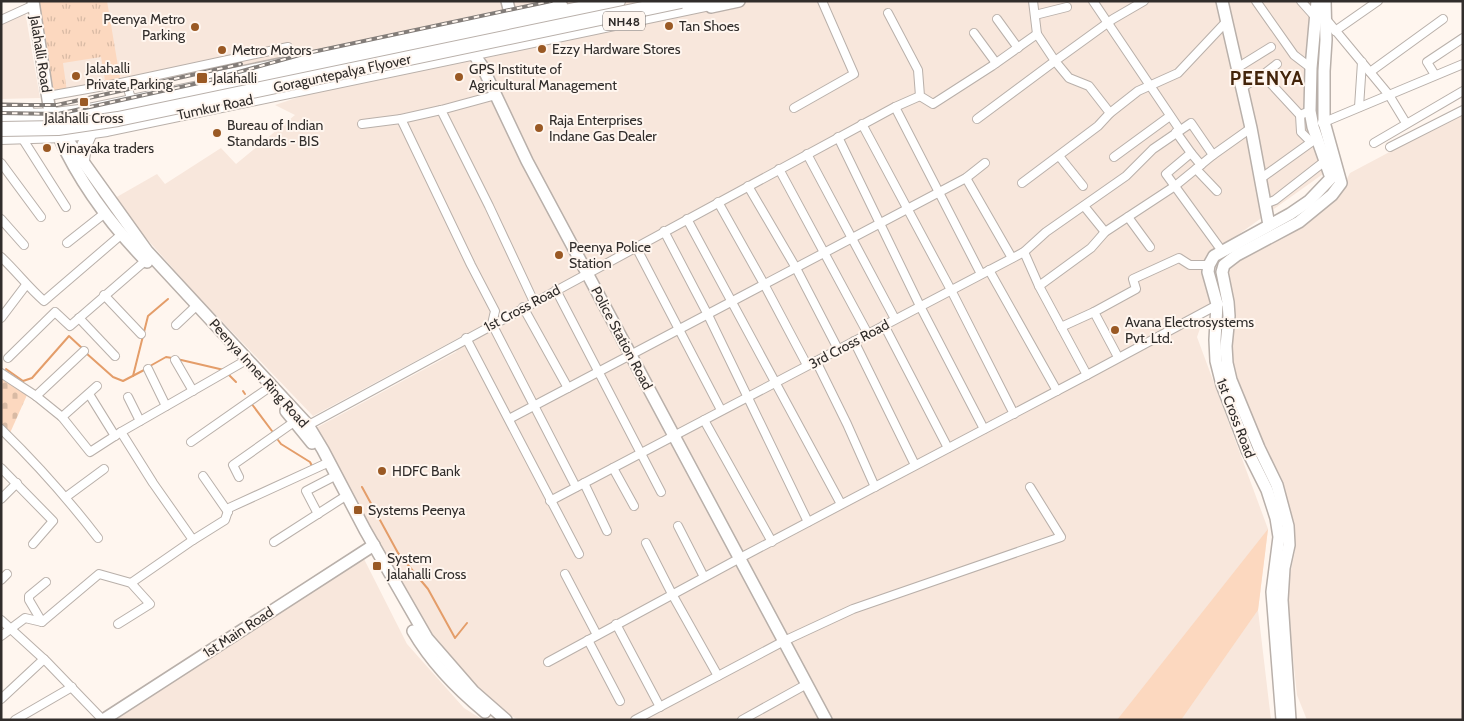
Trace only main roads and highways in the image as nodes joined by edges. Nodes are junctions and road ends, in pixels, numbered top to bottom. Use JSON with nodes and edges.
{"nodes":[{"id":1,"x":618,"y":1,"type":"edge"},
{"id":2,"x":641,"y":1,"type":"edge"},
{"id":3,"x":681,"y":1,"type":"edge"},
{"id":4,"x":720,"y":1,"type":"edge"},
{"id":5,"x":1,"y":117,"type":"edge"},
{"id":6,"x":1,"y":122,"type":"edge"},
{"id":7,"x":1,"y":129,"type":"edge"},
{"id":8,"x":93,"y":131,"type":"junction"},
{"id":9,"x":1,"y":137,"type":"edge"},
{"id":10,"x":82,"y":160,"type":"road end"}],
"edges":[{"from":1,"to":5,"type":"highway","name":"Tumkur Road","number":"NH48"},
{"from":2,"to":6,"type":"highway","name":"Goraguntepalya Flyover"},
{"from":3,"to":7,"type":"highway","name":"Goraguntepalya Flyover","bridge":true},
{"from":4,"to":8,"type":"highway","name":"Tumkur Road","number":"NH48"},
{"from":8,"to":9,"type":"highway","name":"Tumkur Road","number":"NH48"},
{"from":8,"to":10,"type":"highway"}]}
